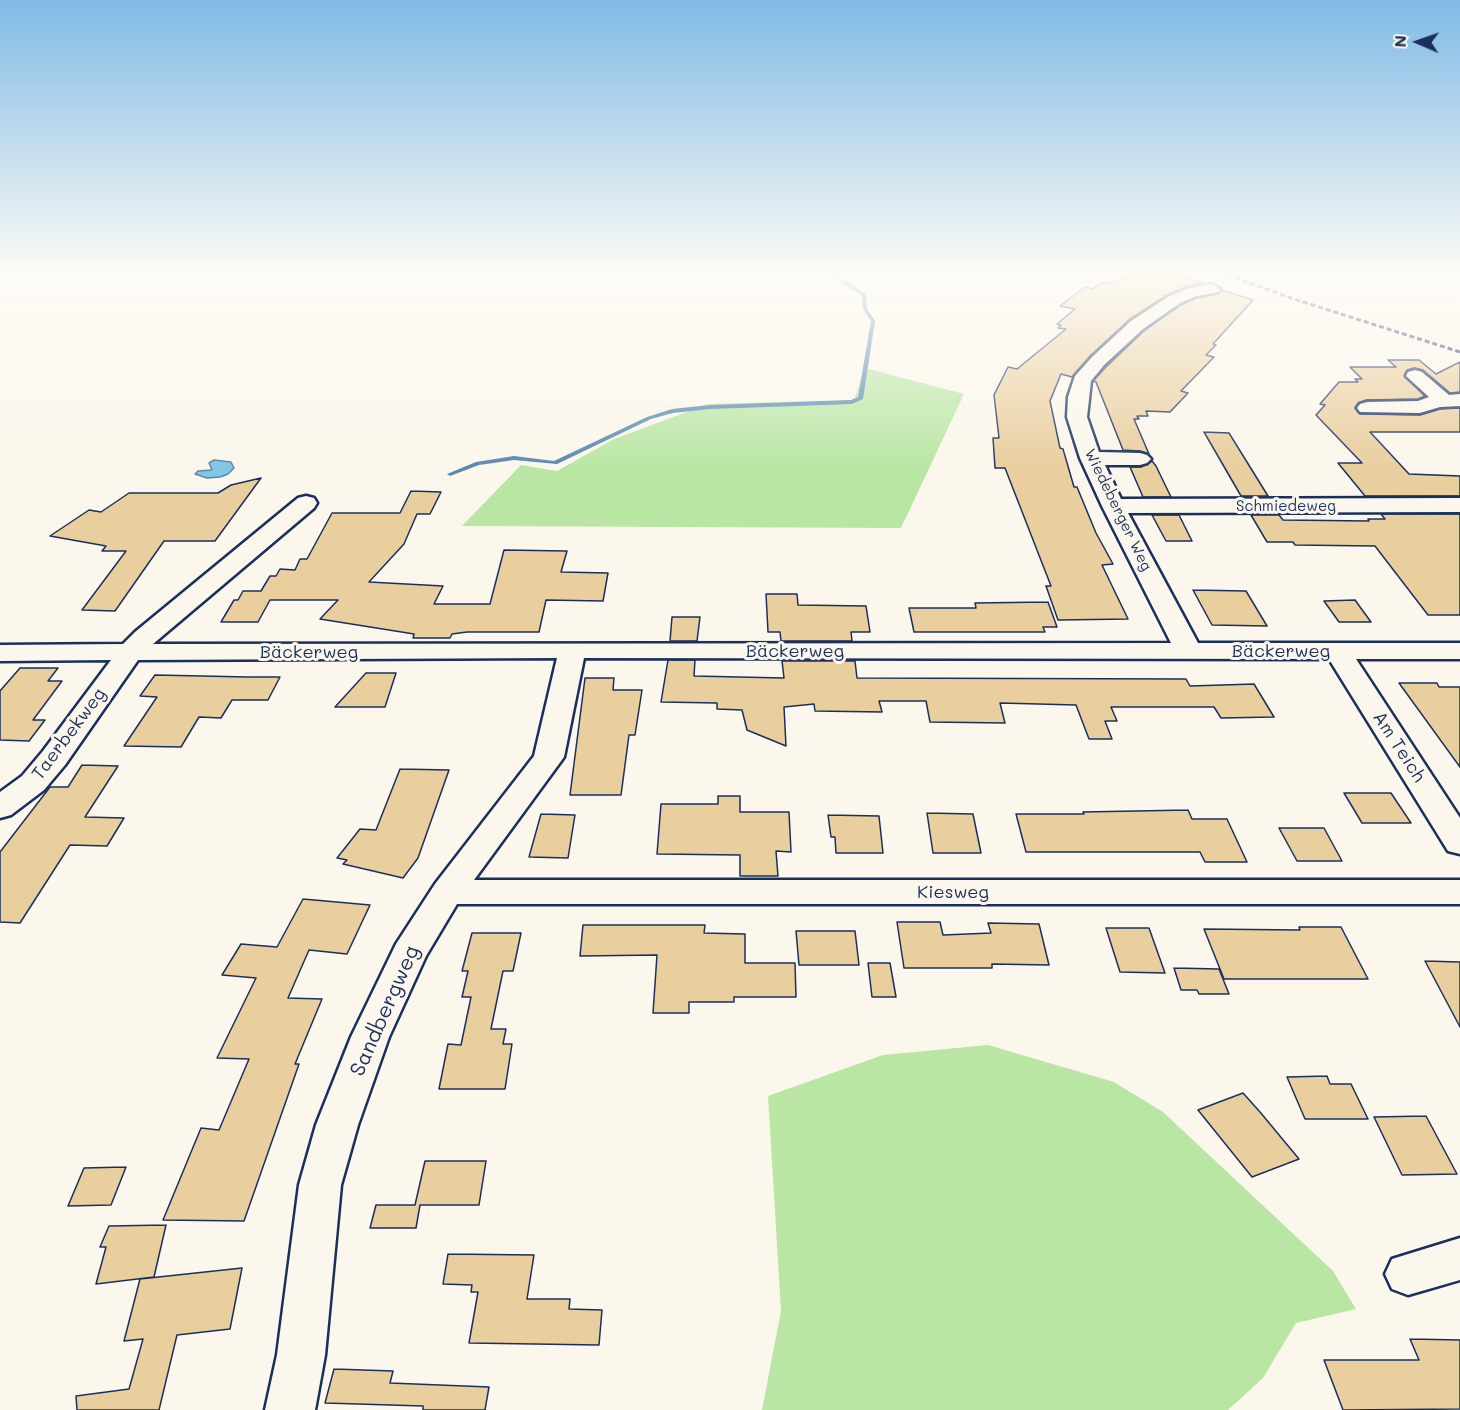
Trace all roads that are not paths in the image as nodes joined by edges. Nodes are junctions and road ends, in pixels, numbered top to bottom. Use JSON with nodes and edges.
{"nodes":[{"id":1,"x":1124,"y":338,"type":"edge"},
{"id":2,"x":1415,"y":376,"type":"dead end"},
{"id":3,"x":1452,"y":400,"type":"edge"},
{"id":4,"x":1367,"y":408,"type":"dead end"},
{"id":5,"x":1091,"y":458,"type":"junction"},
{"id":6,"x":1140,"y":459,"type":"dead end"},
{"id":7,"x":306,"y":503,"type":"dead end"},
{"id":8,"x":1460,"y":505,"type":"edge"},
{"id":9,"x":1113,"y":506,"type":"junction"},
{"id":10,"x":573,"y":650,"type":"junction"},
{"id":11,"x":1190,"y":651,"type":"junction"},
{"id":12,"x":1337,"y":651,"type":"junction"},
{"id":13,"x":1460,"y":651,"type":"edge"},
{"id":14,"x":0,"y":653,"type":"edge"},
{"id":15,"x":130,"y":653,"type":"junction"},
{"id":16,"x":0,"y":808,"type":"edge"},
{"id":17,"x":1460,"y":843,"type":"edge"},
{"id":18,"x":447,"y":892,"type":"junction"},
{"id":19,"x":1460,"y":892,"type":"edge"},
{"id":20,"x":1460,"y":1259,"type":"edge"},
{"id":21,"x":1408,"y":1274,"type":"dead end"},
{"id":22,"x":290,"y":1410,"type":"edge"}],
"edges":[{"from":1,"to":5,"type":"street","name":"Wiedeberger Weg"},
{"from":2,"to":3,"type":"street"},
{"from":3,"to":4,"type":"street"},
{"from":5,"to":6,"type":"street"},
{"from":5,"to":9,"type":"street","name":"Wiedeberger Weg"},
{"from":7,"to":15,"type":"street"},
{"from":8,"to":9,"type":"street","name":"Schmiedeweg"},
{"from":9,"to":11,"type":"street","name":"Wiedeberger Weg"},
{"from":10,"to":11,"type":"street","name":"Bäckerweg"},
{"from":10,"to":15,"type":"street","name":"Bäckerweg"},
{"from":10,"to":18,"type":"street","name":"Sandbergweg"},
{"from":11,"to":12,"type":"street","name":"Bäckerweg"},
{"from":12,"to":13,"type":"street","name":"Bäckerweg"},
{"from":12,"to":17,"type":"street","name":"Am Teich"},
{"from":14,"to":15,"type":"street","name":"Bäckerweg"},
{"from":15,"to":16,"type":"street","name":"Taerbekweg"},
{"from":18,"to":19,"type":"street","name":"Kiesweg"},
{"from":18,"to":22,"type":"street","name":"Sandbergweg"},
{"from":20,"to":21,"type":"street"}]}
